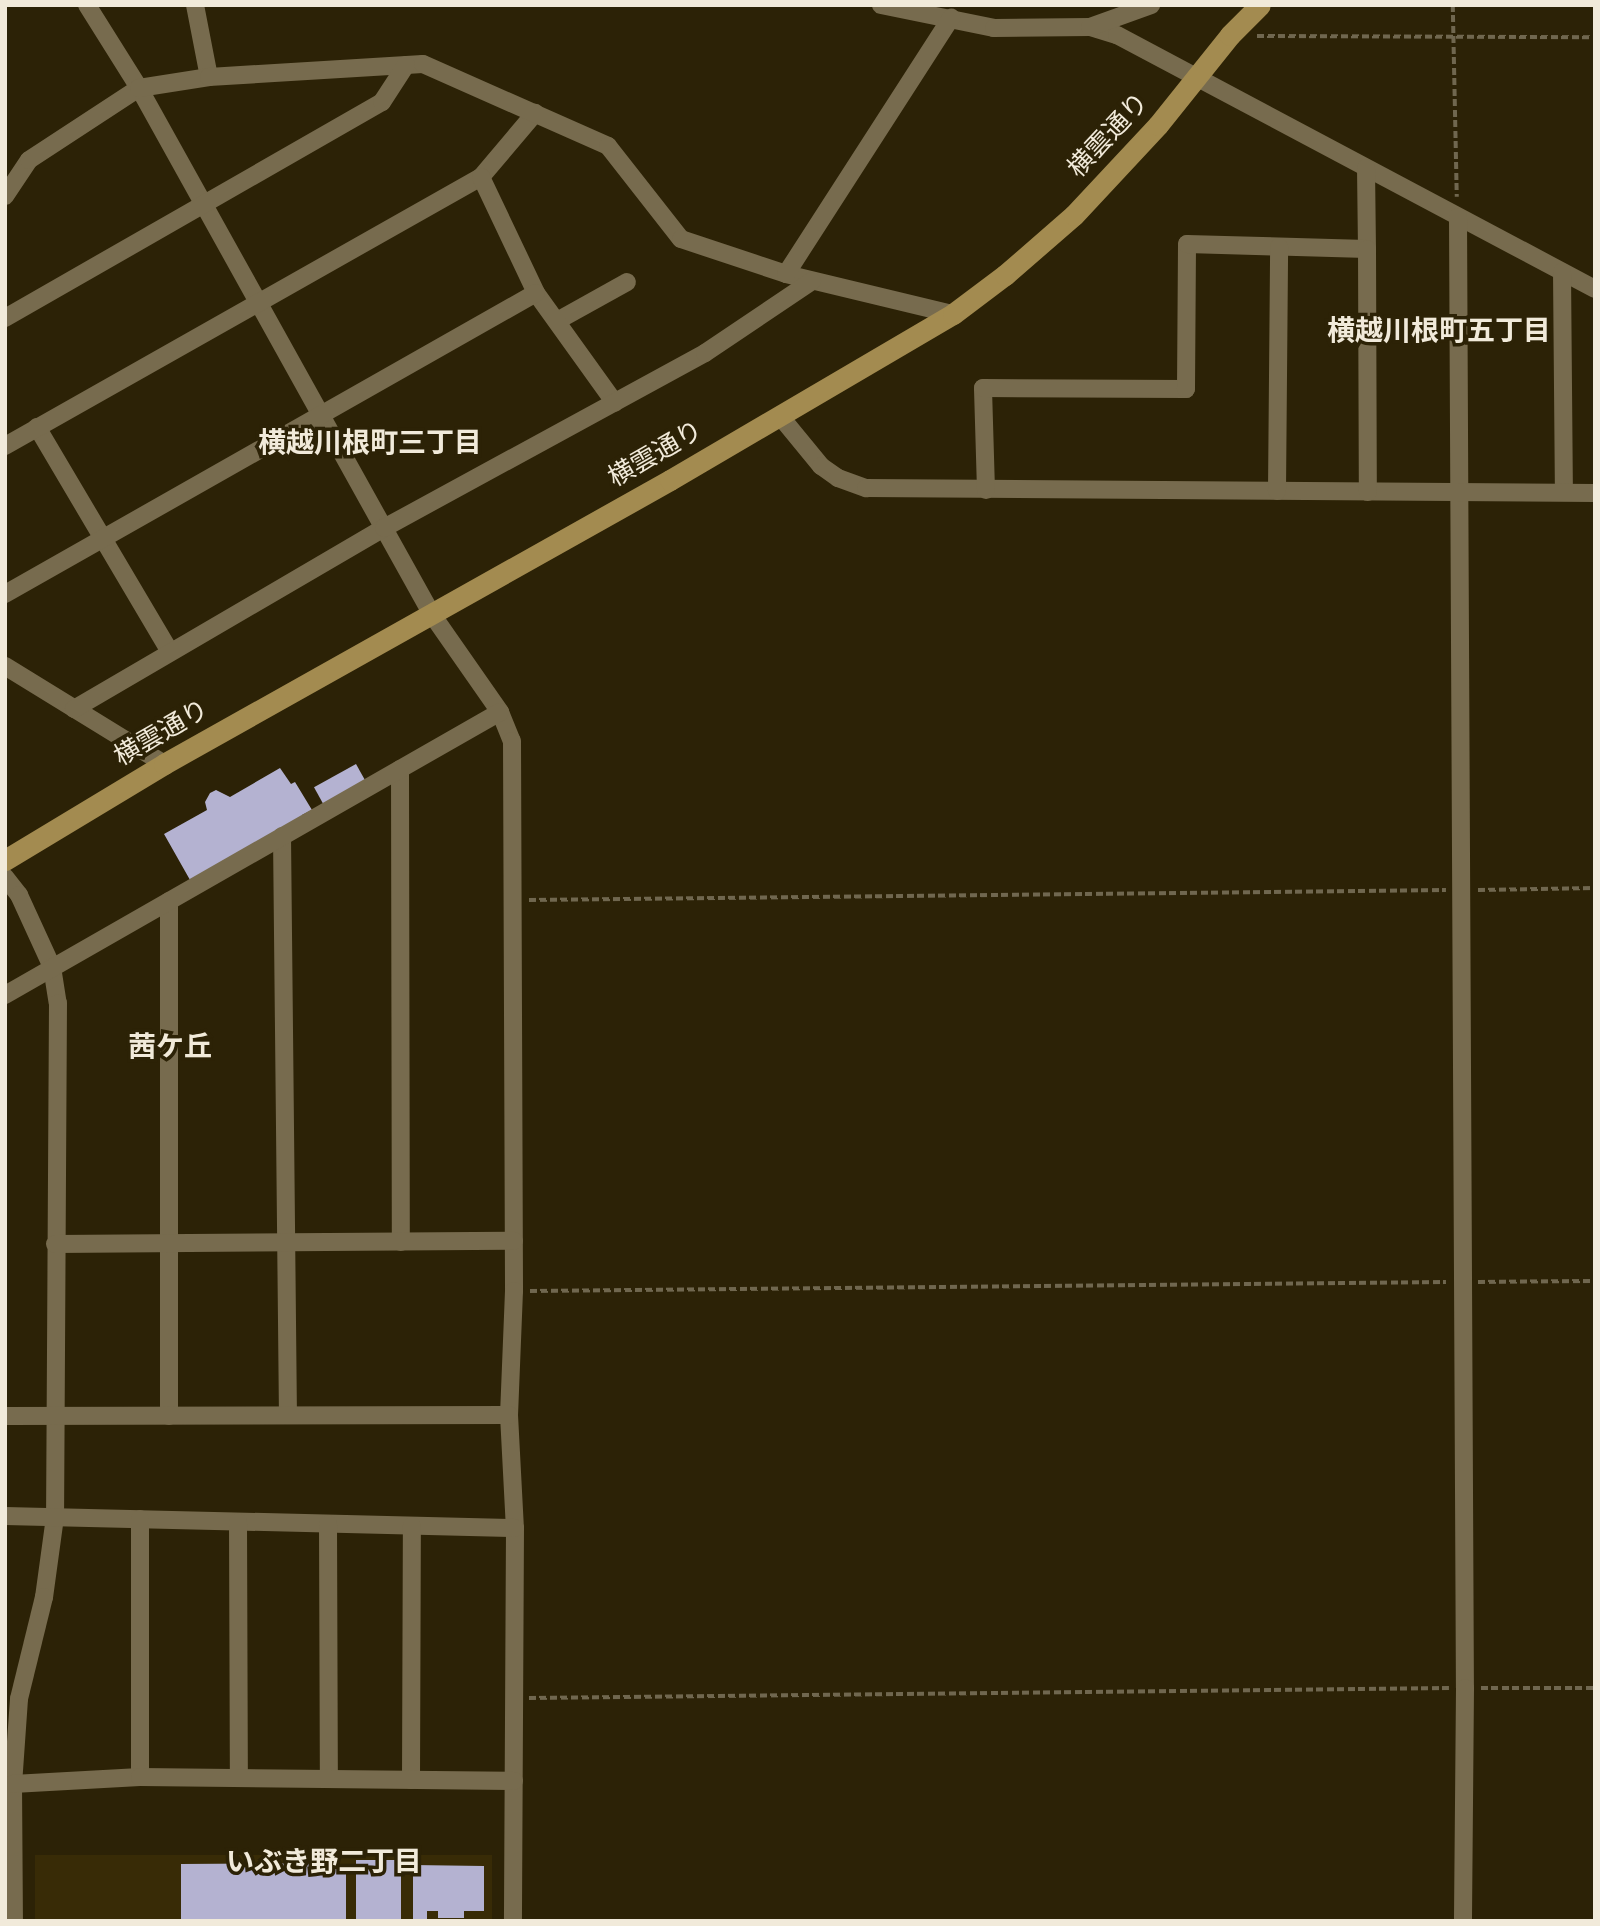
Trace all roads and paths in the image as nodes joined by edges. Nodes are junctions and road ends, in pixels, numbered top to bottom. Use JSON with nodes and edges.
{"nodes":[{"id":1,"x":88,"y":5,"type":"edge"},
{"id":2,"x":195,"y":5,"type":"edge"},
{"id":3,"x":881,"y":5,"type":"edge"},
{"id":4,"x":1151,"y":5,"type":"edge"},
{"id":5,"x":1260,"y":5,"type":"edge"},
{"id":6,"x":1453,"y":5,"type":"edge"},
{"id":7,"x":930,"y":9,"type":"edge"},
{"id":8,"x":951,"y":18,"type":"junction"},
{"id":9,"x":1090,"y":27,"type":"junction"},
{"id":10,"x":1230,"y":35,"type":"junction"},
{"id":11,"x":1452,"y":37,"type":"junction"},
{"id":12,"x":1595,"y":37,"type":"edge"},
{"id":13,"x":407,"y":65,"type":"junction"},
{"id":14,"x":209,"y":77,"type":"junction"},
{"id":15,"x":1196,"y":80,"type":"junction"},
{"id":16,"x":139,"y":88,"type":"junction"},
{"id":17,"x":535,"y":113,"type":"junction"},
{"id":18,"x":1366,"y":168,"type":"junction"},
{"id":19,"x":481,"y":177,"type":"junction"},
{"id":20,"x":5,"y":196,"type":"edge"},
{"id":21,"x":203,"y":203,"type":"junction"},
{"id":22,"x":1458,"y":217,"type":"junction"},
{"id":23,"x":1279,"y":247,"type":"junction"},
{"id":24,"x":1367,"y":249,"type":"junction"},
{"id":25,"x":1562,"y":272,"type":"junction"},
{"id":26,"x":786,"y":274,"type":"junction"},
{"id":27,"x":812,"y":281,"type":"junction"},
{"id":28,"x":627,"y":282,"type":"dead end"},
{"id":29,"x":1595,"y":289,"type":"edge"},
{"id":30,"x":536,"y":293,"type":"junction"},
{"id":31,"x":258,"y":303,"type":"junction"},
{"id":32,"x":953,"y":314,"type":"junction"},
{"id":33,"x":5,"y":318,"type":"edge"},
{"id":34,"x":557,"y":321,"type":"junction"},
{"id":35,"x":615,"y":403,"type":"junction"},
{"id":36,"x":321,"y":415,"type":"junction"},
{"id":37,"x":779,"y":416,"type":"junction"},
{"id":38,"x":37,"y":427,"type":"junction"},
{"id":39,"x":5,"y":446,"type":"edge"},
{"id":40,"x":986,"y":490,"type":"junction"},
{"id":41,"x":1277,"y":491,"type":"junction"},
{"id":42,"x":1368,"y":492,"type":"junction"},
{"id":43,"x":1459,"y":492,"type":"junction"},
{"id":44,"x":1564,"y":492,"type":"junction"},
{"id":45,"x":1595,"y":493,"type":"edge"},
{"id":46,"x":384,"y":528,"type":"junction"},
{"id":47,"x":104,"y":537,"type":"junction"},
{"id":48,"x":5,"y":594,"type":"edge"},
{"id":49,"x":431,"y":613,"type":"junction"},
{"id":50,"x":170,"y":652,"type":"junction"},
{"id":51,"x":5,"y":666,"type":"edge"},
{"id":52,"x":74,"y":709,"type":"junction"},
{"id":53,"x":500,"y":712,"type":"junction"},
{"id":54,"x":164,"y":764,"type":"junction"},
{"id":55,"x":400,"y":769,"type":"junction"},
{"id":56,"x":282,"y":836,"type":"junction"},
{"id":57,"x":5,"y":860,"type":"edge"},
{"id":58,"x":5,"y":877,"type":"edge"},
{"id":59,"x":1595,"y":888,"type":"edge"},
{"id":60,"x":1461,"y":890,"type":"junction"},
{"id":61,"x":513,"y":900,"type":"junction"},
{"id":62,"x":169,"y":901,"type":"junction"},
{"id":63,"x":52,"y":968,"type":"junction"},
{"id":64,"x":5,"y":995,"type":"edge"},
{"id":65,"x":514,"y":1241,"type":"junction"},
{"id":66,"x":286,"y":1242,"type":"junction"},
{"id":67,"x":401,"y":1242,"type":"junction"},
{"id":68,"x":169,"y":1243,"type":"junction"},
{"id":69,"x":55,"y":1244,"type":"junction"},
{"id":70,"x":1595,"y":1281,"type":"edge"},
{"id":71,"x":1463,"y":1282,"type":"junction"},
{"id":72,"x":514,"y":1291,"type":"junction"},
{"id":73,"x":288,"y":1415,"type":"junction"},
{"id":74,"x":509,"y":1415,"type":"junction"},
{"id":75,"x":5,"y":1416,"type":"edge"},
{"id":76,"x":53,"y":1416,"type":"junction"},
{"id":77,"x":169,"y":1416,"type":"junction"},
{"id":78,"x":5,"y":1516,"type":"edge"},
{"id":79,"x":55,"y":1517,"type":"junction"},
{"id":80,"x":140,"y":1519,"type":"junction"},
{"id":81,"x":238,"y":1522,"type":"junction"},
{"id":82,"x":328,"y":1524,"type":"junction"},
{"id":83,"x":412,"y":1525,"type":"junction"},
{"id":84,"x":515,"y":1528,"type":"junction"},
{"id":85,"x":1465,"y":1688,"type":"junction"},
{"id":86,"x":1595,"y":1688,"type":"edge"},
{"id":87,"x":513,"y":1698,"type":"junction"},
{"id":88,"x":12,"y":1699,"type":"edge"},
{"id":89,"x":140,"y":1777,"type":"junction"},
{"id":90,"x":239,"y":1778,"type":"junction"},
{"id":91,"x":329,"y":1779,"type":"junction"},
{"id":92,"x":411,"y":1780,"type":"junction"},
{"id":93,"x":514,"y":1781,"type":"junction"},
{"id":94,"x":13,"y":1784,"type":"junction"},
{"id":95,"x":14,"y":1921,"type":"edge"},
{"id":96,"x":513,"y":1921,"type":"edge"},
{"id":97,"x":1463,"y":1921,"type":"edge"}],
"edges":[{"from":1,"to":16,"type":"street"},
{"from":2,"to":14,"type":"street"},
{"from":3,"to":7,"type":"street"},
{"from":4,"to":9,"type":"street"},
{"from":5,"to":10,"type":"main road","name":"横雲通り"},
{"from":6,"to":11,"type":"path"},
{"from":7,"to":8,"type":"street"},
{"from":8,"to":9,"type":"street"},
{"from":8,"to":26,"type":"street"},
{"from":9,"to":15,"type":"street"},
{"from":10,"to":11,"type":"path"},
{"from":10,"to":15,"type":"main road","name":"横雲通り"},
{"from":11,"to":12,"type":"path"},
{"from":11,"to":22,"type":"path"},
{"from":13,"to":14,"type":"street"},
{"from":13,"to":17,"type":"street"},
{"from":13,"to":21,"type":"street"},
{"from":14,"to":16,"type":"street"},
{"from":15,"to":18,"type":"street"},
{"from":15,"to":32,"type":"main road","name":"横雲通り"},
{"from":16,"to":20,"type":"street"},
{"from":16,"to":21,"type":"street"},
{"from":17,"to":19,"type":"street"},
{"from":17,"to":26,"type":"street"},
{"from":18,"to":22,"type":"street"},
{"from":18,"to":24,"type":"street"},
{"from":19,"to":30,"type":"street"},
{"from":19,"to":31,"type":"street"},
{"from":21,"to":31,"type":"street"},
{"from":21,"to":33,"type":"street"},
{"from":22,"to":25,"type":"street"},
{"from":22,"to":43,"type":"street"},
{"from":23,"to":24,"type":"street"},
{"from":23,"to":40,"type":"street"},
{"from":23,"to":41,"type":"street"},
{"from":24,"to":42,"type":"street"},
{"from":25,"to":29,"type":"street"},
{"from":25,"to":44,"type":"street"},
{"from":26,"to":27,"type":"street"},
{"from":27,"to":32,"type":"street"},
{"from":27,"to":35,"type":"street"},
{"from":28,"to":34,"type":"street"},
{"from":30,"to":34,"type":"street"},
{"from":30,"to":36,"type":"street"},
{"from":31,"to":36,"type":"street"},
{"from":31,"to":38,"type":"street"},
{"from":32,"to":37,"type":"main road","name":"横雲通り"},
{"from":34,"to":35,"type":"street"},
{"from":35,"to":46,"type":"street"},
{"from":36,"to":46,"type":"street"},
{"from":36,"to":47,"type":"street"},
{"from":37,"to":40,"type":"street"},
{"from":37,"to":49,"type":"main road","name":"横雲通り"},
{"from":38,"to":39,"type":"street"},
{"from":38,"to":47,"type":"street"},
{"from":40,"to":41,"type":"street"},
{"from":41,"to":42,"type":"street"},
{"from":42,"to":43,"type":"street"},
{"from":43,"to":44,"type":"street"},
{"from":43,"to":60,"type":"street"},
{"from":44,"to":45,"type":"street"},
{"from":46,"to":49,"type":"street"},
{"from":46,"to":50,"type":"street"},
{"from":47,"to":48,"type":"street"},
{"from":47,"to":50,"type":"street"},
{"from":49,"to":53,"type":"street"},
{"from":49,"to":54,"type":"main road","name":"横雲通り"},
{"from":50,"to":52,"type":"street"},
{"from":51,"to":52,"type":"street"},
{"from":52,"to":54,"type":"street"},
{"from":53,"to":55,"type":"street"},
{"from":53,"to":61,"type":"street"},
{"from":54,"to":57,"type":"main road","name":"横雲通り"},
{"from":55,"to":56,"type":"street"},
{"from":55,"to":67,"type":"street"},
{"from":56,"to":62,"type":"street"},
{"from":56,"to":66,"type":"street"},
{"from":58,"to":63,"type":"street"},
{"from":59,"to":60,"type":"path"},
{"from":60,"to":61,"type":"path"},
{"from":60,"to":71,"type":"street"},
{"from":61,"to":65,"type":"street"},
{"from":62,"to":63,"type":"street"},
{"from":62,"to":68,"type":"street"},
{"from":63,"to":64,"type":"street"},
{"from":63,"to":69,"type":"street"},
{"from":65,"to":67,"type":"street"},
{"from":65,"to":72,"type":"street"},
{"from":66,"to":67,"type":"street"},
{"from":66,"to":68,"type":"street"},
{"from":66,"to":73,"type":"street"},
{"from":68,"to":69,"type":"street"},
{"from":68,"to":77,"type":"street"},
{"from":69,"to":76,"type":"street"},
{"from":70,"to":71,"type":"path"},
{"from":71,"to":72,"type":"path"},
{"from":71,"to":85,"type":"street"},
{"from":72,"to":74,"type":"street"},
{"from":73,"to":74,"type":"street"},
{"from":73,"to":77,"type":"street"},
{"from":74,"to":84,"type":"street"},
{"from":75,"to":76,"type":"street"},
{"from":76,"to":77,"type":"street"},
{"from":76,"to":79,"type":"street"},
{"from":78,"to":79,"type":"street"},
{"from":79,"to":80,"type":"street"},
{"from":79,"to":88,"type":"street"},
{"from":80,"to":81,"type":"street"},
{"from":80,"to":89,"type":"street"},
{"from":81,"to":82,"type":"street"},
{"from":81,"to":90,"type":"street"},
{"from":82,"to":83,"type":"street"},
{"from":82,"to":91,"type":"street"},
{"from":83,"to":84,"type":"street"},
{"from":83,"to":92,"type":"street"},
{"from":84,"to":87,"type":"street"},
{"from":85,"to":86,"type":"path"},
{"from":85,"to":87,"type":"path"},
{"from":85,"to":97,"type":"street"},
{"from":87,"to":93,"type":"street"},
{"from":88,"to":94,"type":"street"},
{"from":89,"to":90,"type":"street"},
{"from":89,"to":94,"type":"street"},
{"from":90,"to":91,"type":"street"},
{"from":91,"to":92,"type":"street"},
{"from":92,"to":93,"type":"street"},
{"from":93,"to":96,"type":"street"},
{"from":94,"to":95,"type":"street"}]}
